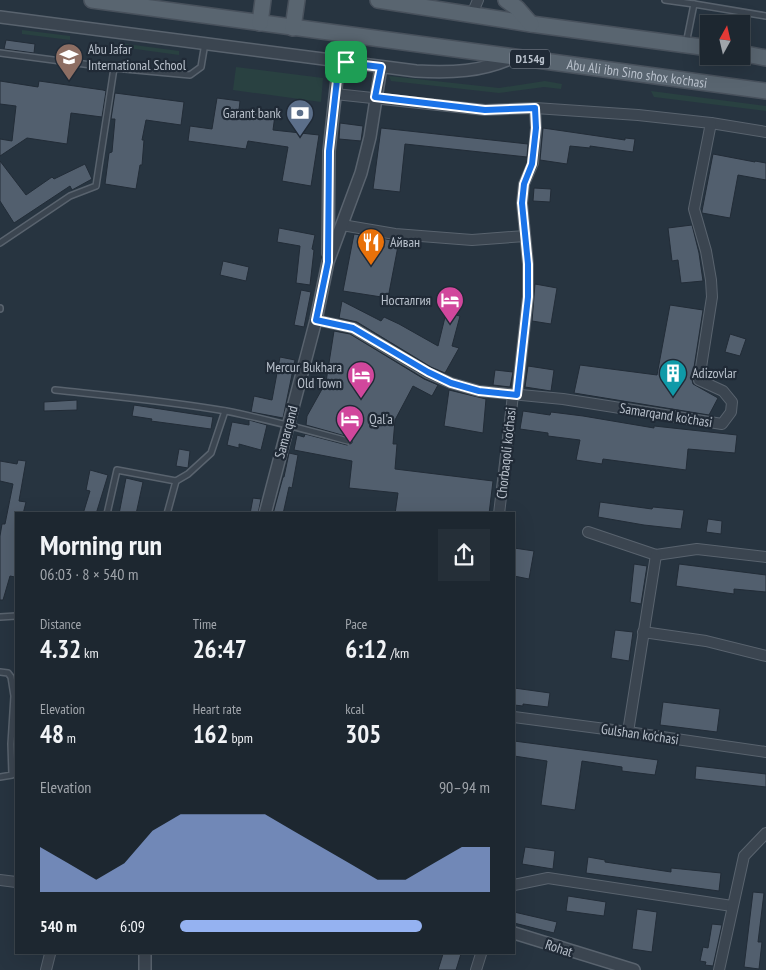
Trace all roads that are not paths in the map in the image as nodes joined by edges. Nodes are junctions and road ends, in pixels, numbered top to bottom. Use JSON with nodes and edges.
{"nodes":[{"id":1,"x":92,"y":0,"type":"edge"},
{"id":2,"x":263,"y":0,"type":"edge"},
{"id":3,"x":297,"y":0,"type":"edge"},
{"id":4,"x":378,"y":0,"type":"edge"},
{"id":5,"x":506,"y":0,"type":"edge"},
{"id":6,"x":666,"y":0,"type":"edge"},
{"id":7,"x":694,"y":4,"type":"junction"},
{"id":8,"x":475,"y":7,"type":"edge"},
{"id":9,"x":766,"y":16,"type":"edge"},
{"id":10,"x":0,"y":17,"type":"edge"},
{"id":11,"x":260,"y":23,"type":"junction"},
{"id":12,"x":531,"y":24,"type":"junction"},
{"id":13,"x":293,"y":28,"type":"junction"},
{"id":14,"x":205,"y":43,"type":"junction"},
{"id":15,"x":686,"y":44,"type":"junction"},
{"id":16,"x":700,"y":46,"type":"edge"},
{"id":17,"x":0,"y":53,"type":"edge"},
{"id":18,"x":750,"y":55,"type":"edge"},
{"id":19,"x":514,"y":58,"type":"junction"},
{"id":20,"x":766,"y":58,"type":"edge"},
{"id":21,"x":339,"y":62,"type":"junction"},
{"id":22,"x":381,"y":67,"type":"junction"},
{"id":23,"x":114,"y":68,"type":"junction"},
{"id":24,"x":766,"y":91,"type":"edge"},
{"id":25,"x":334,"y":94,"type":"junction"},
{"id":26,"x":375,"y":97,"type":"junction"},
{"id":27,"x":535,"y":108,"type":"junction"},
{"id":28,"x":711,"y":123,"type":"junction"},
{"id":29,"x":766,"y":132,"type":"edge"},
{"id":30,"x":342,"y":225,"type":"junction"},
{"id":31,"x":525,"y":236,"type":"junction"},
{"id":32,"x":0,"y":243,"type":"edge"},
{"id":33,"x":328,"y":262,"type":"junction"},
{"id":34,"x":316,"y":320,"type":"junction"},
{"id":35,"x":55,"y":390,"type":"dead end"},
{"id":36,"x":515,"y":395,"type":"junction"},
{"id":37,"x":225,"y":411,"type":"junction"},
{"id":38,"x":289,"y":425,"type":"junction"},
{"id":39,"x":348,"y":441,"type":"dead end"},
{"id":40,"x":176,"y":481,"type":"junction"},
{"id":41,"x":107,"y":512,"type":"edge"},
{"id":42,"x":168,"y":512,"type":"edge"},
{"id":43,"x":266,"y":512,"type":"edge"},
{"id":44,"x":499,"y":512,"type":"edge"},
{"id":45,"x":588,"y":532,"type":"dead end"},
{"id":46,"x":656,"y":555,"type":"junction"},
{"id":47,"x":766,"y":558,"type":"edge"},
{"id":48,"x":15,"y":616,"type":"edge"},
{"id":49,"x":0,"y":617,"type":"edge"},
{"id":50,"x":643,"y":632,"type":"junction"},
{"id":51,"x":766,"y":656,"type":"edge"},
{"id":52,"x":0,"y":672,"type":"edge"},
{"id":53,"x":515,"y":717,"type":"edge"},
{"id":54,"x":14,"y":722,"type":"edge"},
{"id":55,"x":628,"y":732,"type":"junction"},
{"id":56,"x":766,"y":752,"type":"edge"},
{"id":57,"x":0,"y":777,"type":"edge"},
{"id":58,"x":766,"y":833,"type":"edge"},
{"id":59,"x":0,"y":880,"type":"edge"},
{"id":60,"x":15,"y":882,"type":"edge"},
{"id":61,"x":515,"y":885,"type":"edge"},
{"id":62,"x":732,"y":906,"type":"junction"},
{"id":63,"x":515,"y":933,"type":"edge"},
{"id":64,"x":50,"y":954,"type":"edge"},
{"id":65,"x":145,"y":954,"type":"edge"},
{"id":66,"x":481,"y":954,"type":"edge"},
{"id":67,"x":46,"y":970,"type":"edge"},
{"id":68,"x":145,"y":970,"type":"edge"},
{"id":69,"x":476,"y":970,"type":"edge"},
{"id":70,"x":634,"y":970,"type":"edge"},
{"id":71,"x":719,"y":970,"type":"edge"}],
"edges":[{"from":1,"to":11,"type":"main road","name":"Abu Ali ibn Sino shox ko'chasi"},
{"from":2,"to":11,"type":"main road"},
{"from":3,"to":13,"type":"main road"},
{"from":4,"to":8,"type":"main road"},
{"from":5,"to":12,"type":"main road"},
{"from":6,"to":7,"type":"lane"},
{"from":7,"to":9,"type":"lane"},
{"from":7,"to":15,"type":"lane"},
{"from":8,"to":12,"type":"main road"},
{"from":10,"to":14,"type":"street"},
{"from":11,"to":13,"type":"main road","name":"Abu Ali ibn Sino shox ko'chasi"},
{"from":12,"to":15,"type":"main road"},
{"from":13,"to":19,"type":"main road","name":"Abu Ali ibn Sino shox ko'chasi","number":"D154g"},
{"from":14,"to":21,"type":"street"},
{"from":14,"to":23,"type":"lane"},
{"from":15,"to":16,"type":"main road"},
{"from":17,"to":23,"type":"lane"},
{"from":18,"to":20,"type":"main road"},
{"from":19,"to":22,"type":"street"},
{"from":19,"to":24,"type":"main road","name":"Abu Ali ibn Sino shox ko'chasi","number":"D154g"},
{"from":21,"to":22,"type":"street"},
{"from":21,"to":25,"type":"street","name":"Samarqand"},
{"from":22,"to":26,"type":"street","name":"Samarqand"},
{"from":23,"to":32,"type":"lane"},
{"from":25,"to":26,"type":"street"},
{"from":25,"to":33,"type":"street","name":"Samarqand"},
{"from":26,"to":27,"type":"street"},
{"from":26,"to":30,"type":"street","name":"Samarqand"},
{"from":27,"to":28,"type":"street"},
{"from":27,"to":31,"type":"street"},
{"from":28,"to":29,"type":"street"},
{"from":28,"to":36,"type":"street","name":"Samarqand ko'chasi"},
{"from":30,"to":31,"type":"street"},
{"from":30,"to":33,"type":"street","name":"Samarqand"},
{"from":31,"to":36,"type":"street"},
{"from":33,"to":34,"type":"street","name":"Samarqand"},
{"from":34,"to":36,"type":"street","name":"Chorbaqoli ko'chasi"},
{"from":34,"to":38,"type":"street","name":"Samarqand"},
{"from":35,"to":37,"type":"lane"},
{"from":36,"to":44,"type":"street","name":"Chorbaqoli ko'chasi"},
{"from":37,"to":38,"type":"lane"},
{"from":37,"to":40,"type":"lane"},
{"from":38,"to":39,"type":"lane"},
{"from":38,"to":43,"type":"street","name":"Samarqand"},
{"from":40,"to":41,"type":"lane"},
{"from":40,"to":42,"type":"lane"},
{"from":45,"to":46,"type":"street"},
{"from":46,"to":47,"type":"street"},
{"from":46,"to":50,"type":"street"},
{"from":48,"to":49,"type":"lane"},
{"from":50,"to":51,"type":"street"},
{"from":50,"to":55,"type":"street"},
{"from":52,"to":54,"type":"lane"},
{"from":53,"to":55,"type":"street","name":"Gulshan ko'chasi"},
{"from":54,"to":57,"type":"lane"},
{"from":55,"to":56,"type":"street","name":"Gulshan ko'chasi"},
{"from":58,"to":62,"type":"street"},
{"from":59,"to":60,"type":"street"},
{"from":61,"to":62,"type":"street"},
{"from":62,"to":71,"type":"street"},
{"from":63,"to":70,"type":"street","name":"Rohat"},
{"from":64,"to":67,"type":"street"},
{"from":65,"to":68,"type":"street"},
{"from":66,"to":69,"type":"street"}]}
